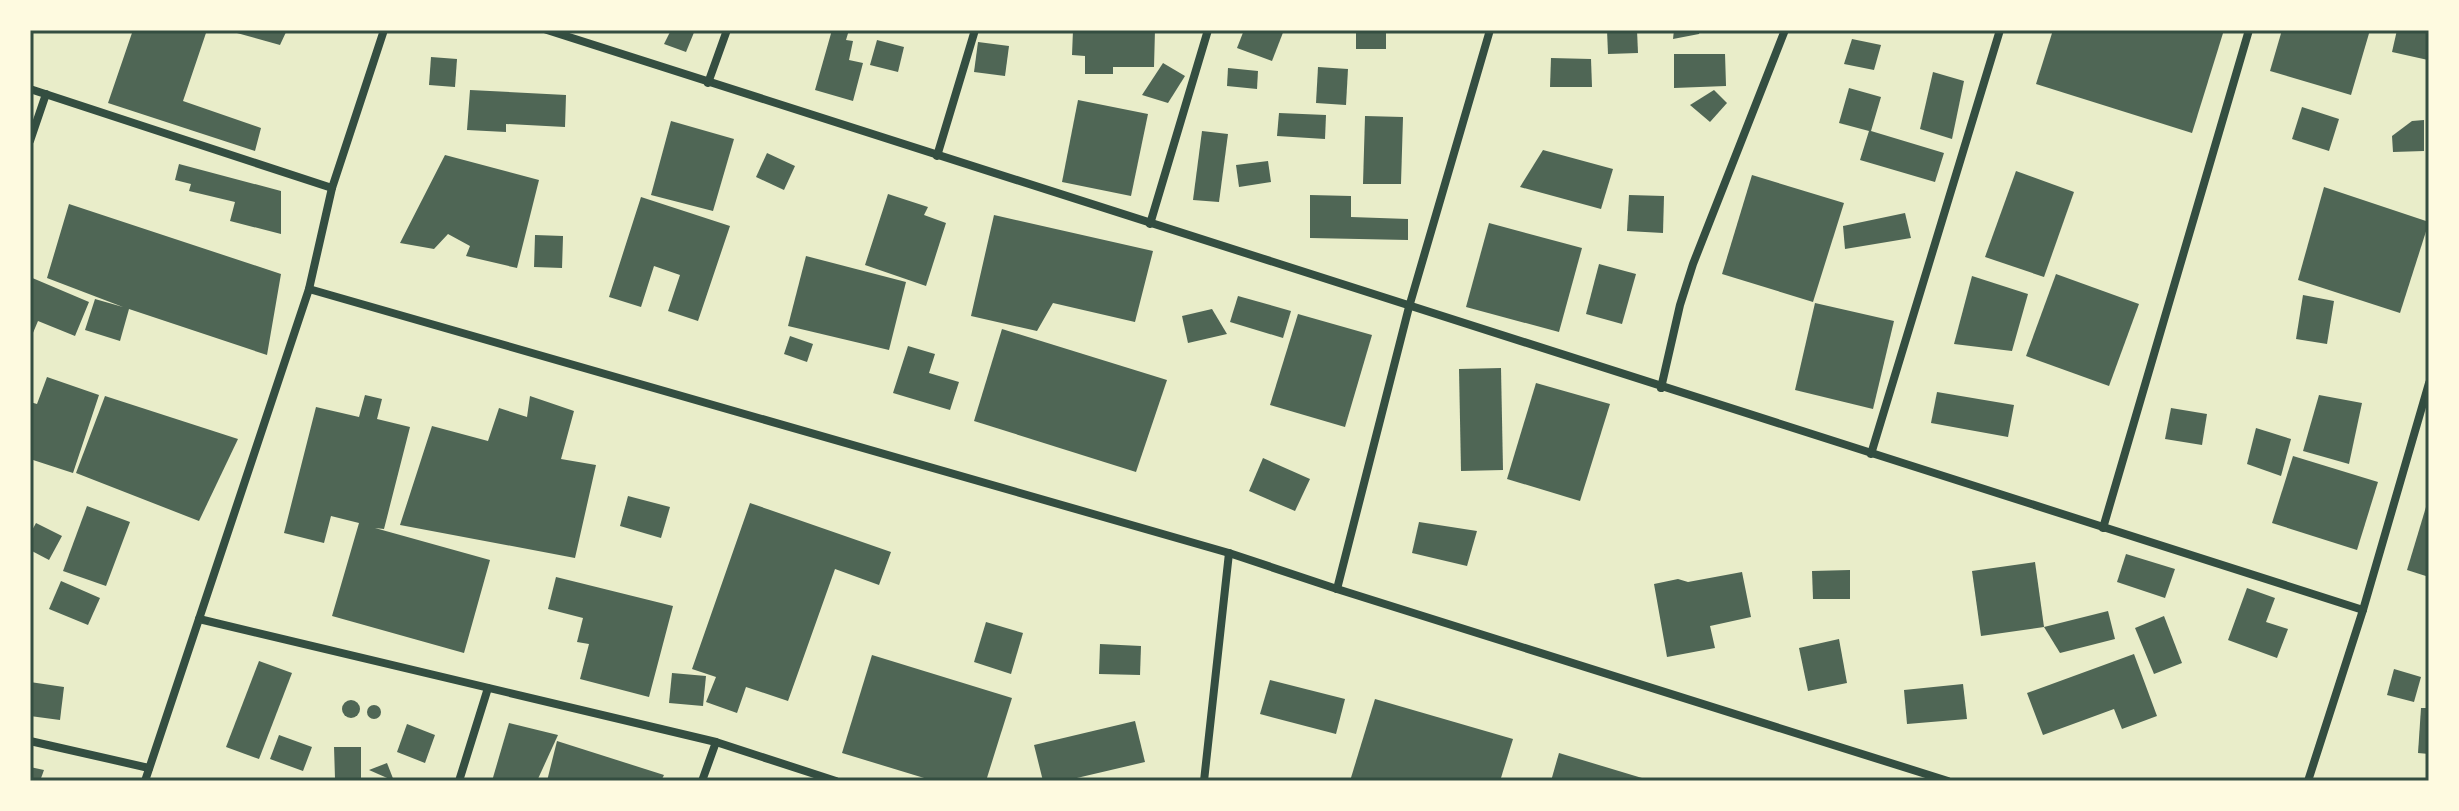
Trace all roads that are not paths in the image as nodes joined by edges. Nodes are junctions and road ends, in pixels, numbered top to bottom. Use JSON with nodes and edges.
{"nodes":[{"id":1,"x":384,"y":30,"type":"edge"},
{"id":2,"x":547,"y":30,"type":"edge"},
{"id":3,"x":727,"y":30,"type":"edge"},
{"id":4,"x":975,"y":30,"type":"edge"},
{"id":5,"x":1208,"y":30,"type":"edge"},
{"id":6,"x":1490,"y":30,"type":"edge"},
{"id":7,"x":1785,"y":30,"type":"edge"},
{"id":8,"x":2000,"y":30,"type":"edge"},
{"id":9,"x":2249,"y":30,"type":"edge"},
{"id":10,"x":708,"y":83,"type":"junction"},
{"id":11,"x":30,"y":89,"type":"edge"},
{"id":12,"x":46,"y":94,"type":"junction"},
{"id":13,"x":30,"y":141,"type":"edge"},
{"id":14,"x":937,"y":156,"type":"junction"},
{"id":15,"x":332,"y":188,"type":"junction"},
{"id":16,"x":1150,"y":224,"type":"junction"},
{"id":17,"x":309,"y":289,"type":"junction"},
{"id":18,"x":1409,"y":307,"type":"junction"},
{"id":19,"x":2429,"y":383,"type":"edge"},
{"id":20,"x":1661,"y":388,"type":"junction"},
{"id":21,"x":1871,"y":454,"type":"junction"},
{"id":22,"x":2103,"y":528,"type":"junction"},
{"id":23,"x":1229,"y":553,"type":"junction"},
{"id":24,"x":1337,"y":589,"type":"junction"},
{"id":25,"x":2363,"y":610,"type":"junction"},
{"id":26,"x":199,"y":619,"type":"junction"},
{"id":27,"x":488,"y":688,"type":"junction"},
{"id":28,"x":30,"y":741,"type":"edge"},
{"id":29,"x":716,"y":742,"type":"junction"},
{"id":30,"x":149,"y":768,"type":"junction"},
{"id":31,"x":145,"y":781,"type":"edge"},
{"id":32,"x":459,"y":781,"type":"edge"},
{"id":33,"x":702,"y":781,"type":"edge"},
{"id":34,"x":836,"y":781,"type":"edge"},
{"id":35,"x":1204,"y":781,"type":"edge"},
{"id":36,"x":1948,"y":781,"type":"edge"},
{"id":37,"x":2308,"y":781,"type":"edge"}],
"edges":[{"from":1,"to":15,"type":"street"},
{"from":2,"to":10,"type":"street"},
{"from":3,"to":10,"type":"street"},
{"from":4,"to":14,"type":"street"},
{"from":5,"to":16,"type":"street"},
{"from":6,"to":18,"type":"street"},
{"from":7,"to":20,"type":"street"},
{"from":8,"to":21,"type":"street"},
{"from":9,"to":22,"type":"street"},
{"from":10,"to":14,"type":"street"},
{"from":11,"to":12,"type":"street"},
{"from":12,"to":13,"type":"street"},
{"from":12,"to":15,"type":"street"},
{"from":14,"to":16,"type":"street"},
{"from":15,"to":17,"type":"street"},
{"from":16,"to":18,"type":"street"},
{"from":17,"to":23,"type":"street"},
{"from":17,"to":26,"type":"street"},
{"from":18,"to":20,"type":"street"},
{"from":18,"to":24,"type":"street"},
{"from":19,"to":25,"type":"street"},
{"from":20,"to":21,"type":"street"},
{"from":21,"to":22,"type":"street"},
{"from":22,"to":25,"type":"street"},
{"from":23,"to":24,"type":"street"},
{"from":23,"to":35,"type":"street"},
{"from":24,"to":36,"type":"street"},
{"from":25,"to":37,"type":"street"},
{"from":26,"to":27,"type":"street"},
{"from":26,"to":30,"type":"street"},
{"from":27,"to":29,"type":"street"},
{"from":27,"to":32,"type":"street"},
{"from":28,"to":30,"type":"street"},
{"from":29,"to":33,"type":"street"},
{"from":29,"to":34,"type":"street"},
{"from":30,"to":31,"type":"street"}]}
